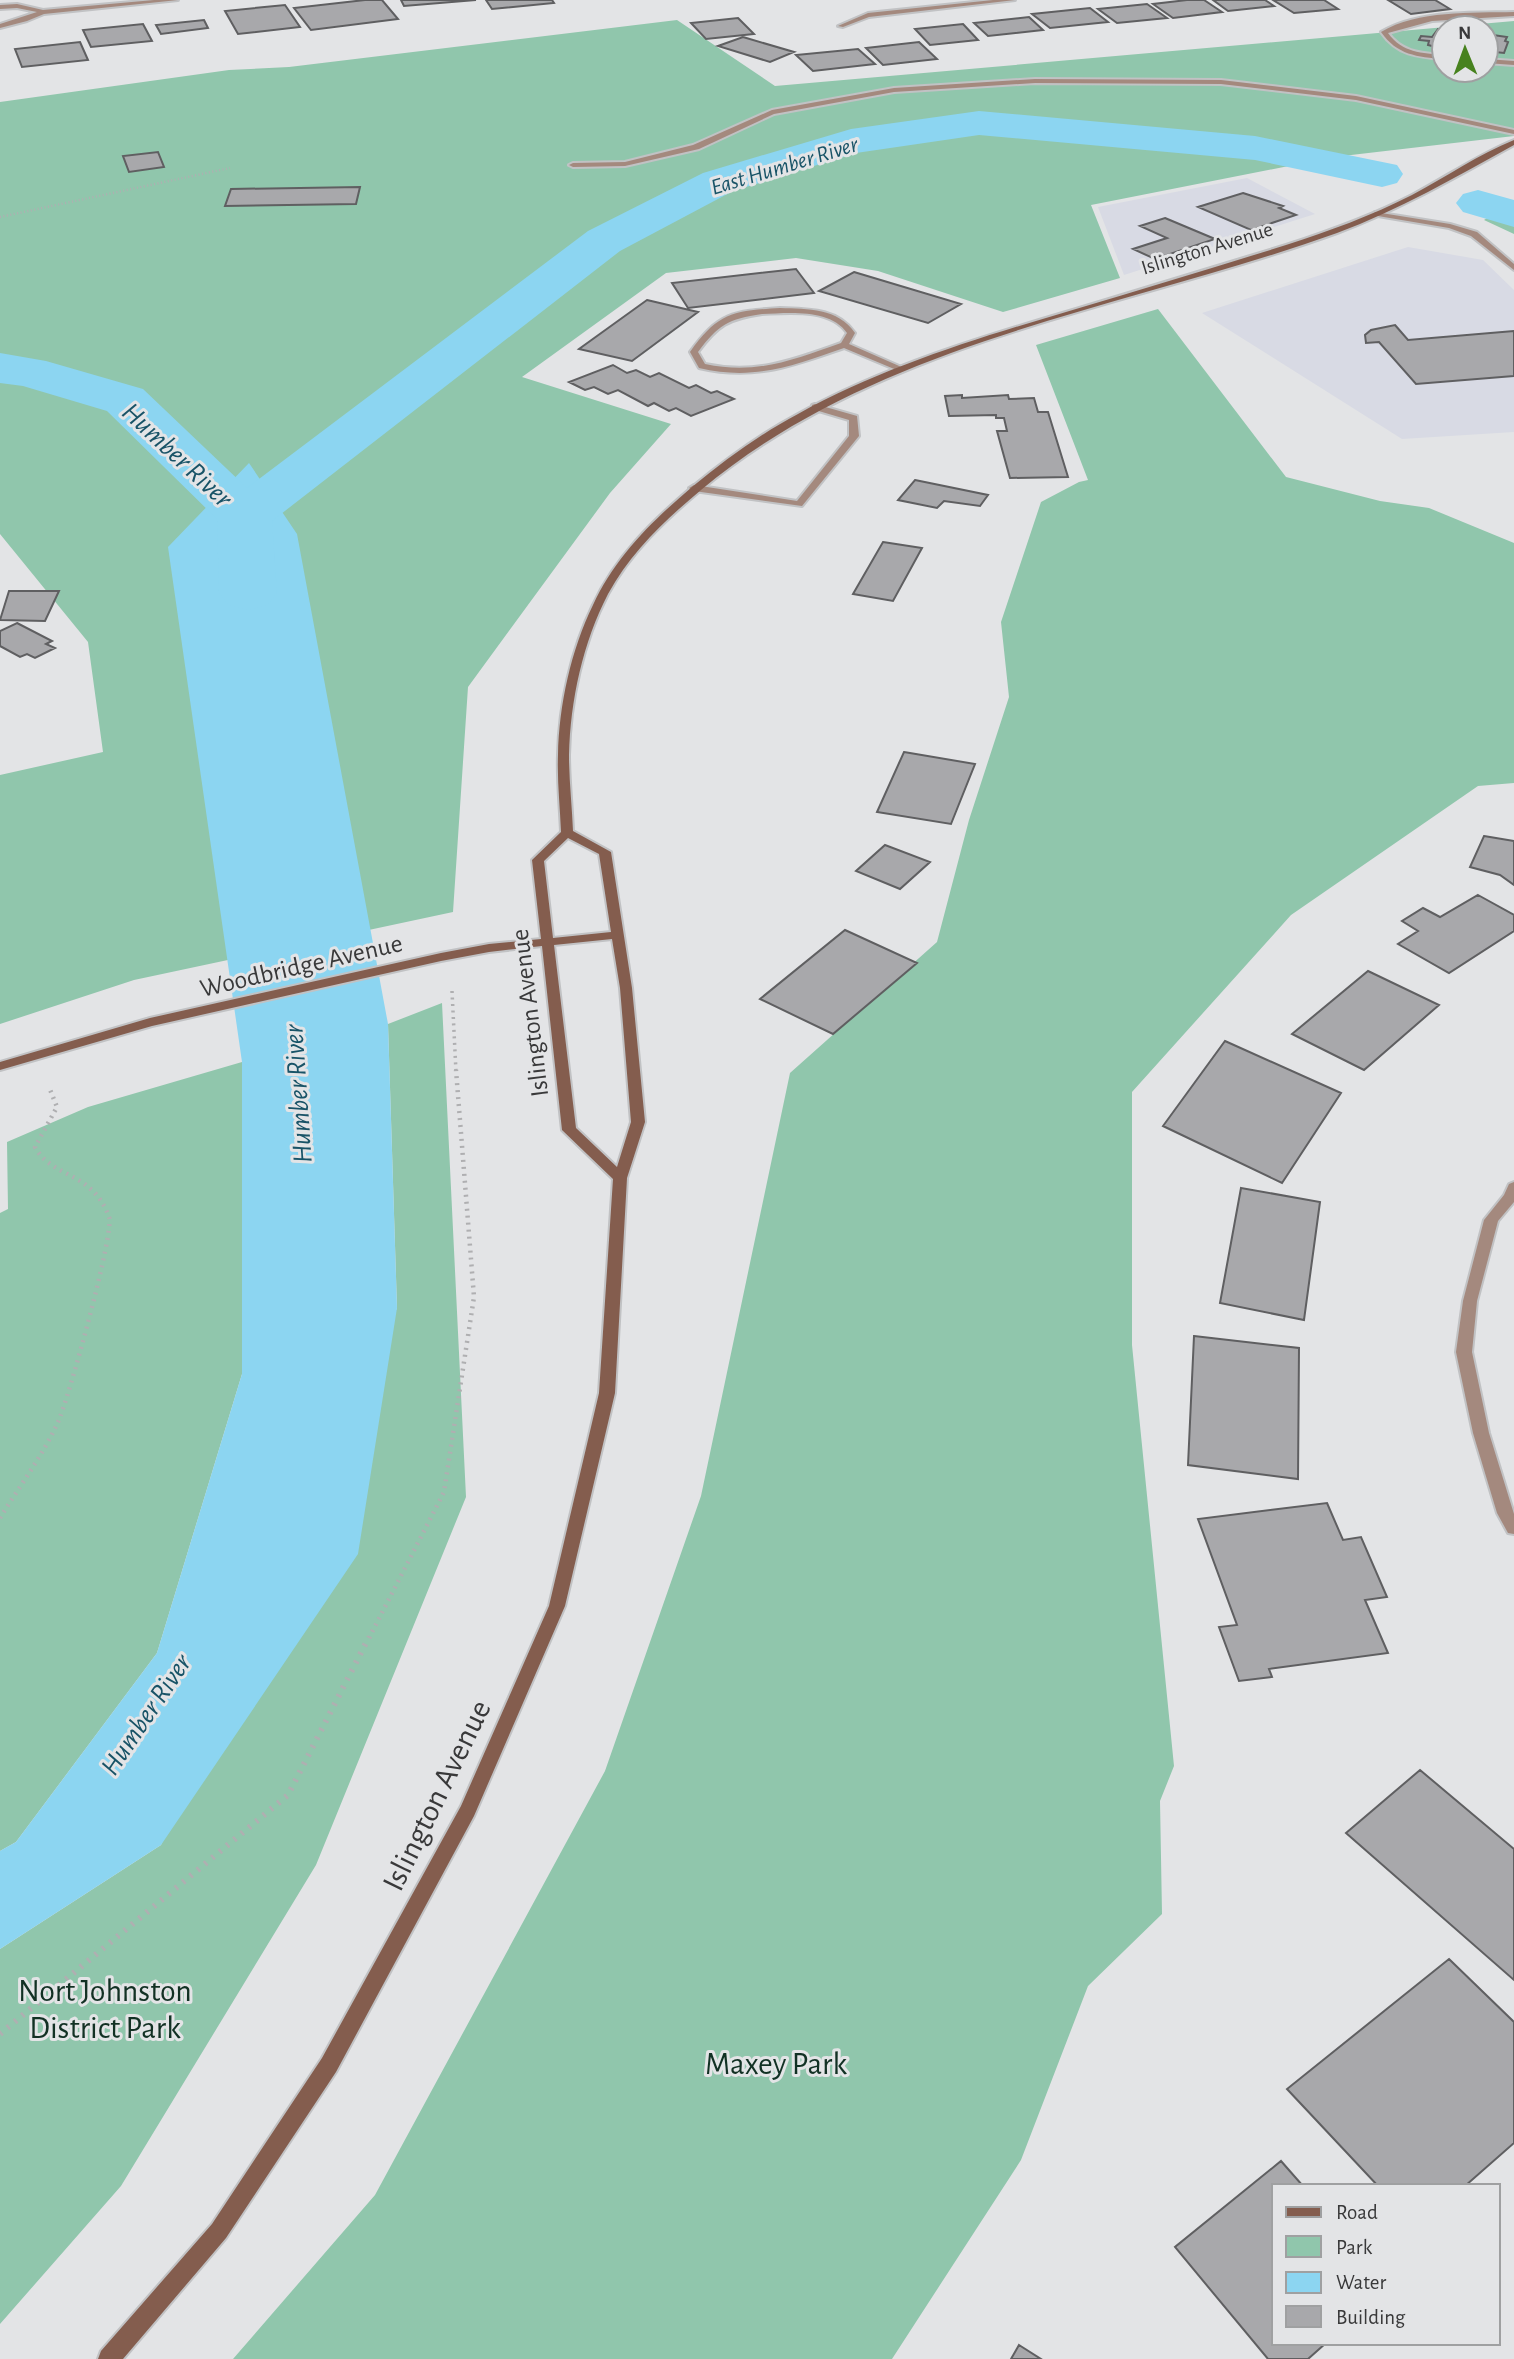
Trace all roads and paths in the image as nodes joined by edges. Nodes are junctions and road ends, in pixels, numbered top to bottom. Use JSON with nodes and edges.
{"nodes":[{"id":1,"x":175,"y":0,"type":"edge"},
{"id":2,"x":1012,"y":0,"type":"edge"},
{"id":3,"x":0,"y":7,"type":"edge"},
{"id":4,"x":43,"y":12,"type":"junction"},
{"id":5,"x":1430,"y":19,"type":"edge"},
{"id":6,"x":0,"y":26,"type":"edge"},
{"id":7,"x":841,"y":26,"type":"dead end"},
{"id":8,"x":1430,"y":56,"type":"edge"},
{"id":9,"x":1514,"y":132,"type":"edge"},
{"id":10,"x":1514,"y":142,"type":"edge"},
{"id":11,"x":573,"y":165,"type":"dead end"},
{"id":12,"x":230,"y":168,"type":"dead end"},
{"id":13,"x":1378,"y":214,"type":"junction"},
{"id":14,"x":0,"y":217,"type":"edge"},
{"id":15,"x":1514,"y":268,"type":"edge"},
{"id":16,"x":844,"y":345,"type":"junction"},
{"id":17,"x":902,"y":369,"type":"junction"},
{"id":18,"x":815,"y":407,"type":"junction"},
{"id":19,"x":694,"y":488,"type":"junction"},
{"id":20,"x":566,"y":833,"type":"junction"},
{"id":21,"x":618,"y":935,"type":"junction"},
{"id":22,"x":546,"y":942,"type":"junction"},
{"id":23,"x":452,"y":991,"type":"dead end"},
{"id":24,"x":0,"y":1066,"type":"edge"},
{"id":25,"x":48,"y":1087,"type":"dead end"},
{"id":26,"x":620,"y":1178,"type":"junction"},
{"id":27,"x":1514,"y":1187,"type":"edge"},
{"id":28,"x":0,"y":1518,"type":"edge"},
{"id":29,"x":1514,"y":1528,"type":"edge"},
{"id":30,"x":0,"y":2034,"type":"edge"},
{"id":31,"x":109,"y":2359,"type":"edge"}],
"edges":[{"from":1,"to":4,"type":"street"},
{"from":2,"to":7,"type":"street"},
{"from":3,"to":4,"type":"street"},
{"from":4,"to":6,"type":"street"},
{"from":5,"to":8,"type":"street"},
{"from":9,"to":11,"type":"street"},
{"from":10,"to":13,"type":"main road","name":"Islington Avenue"},
{"from":12,"to":14,"type":"path"},
{"from":13,"to":15,"type":"street"},
{"from":13,"to":17,"type":"main road","name":"Islington Avenue"},
{"from":16,"to":16,"type":"street"},
{"from":16,"to":17,"type":"street"},
{"from":17,"to":18,"type":"main road","name":"Islington Avenue"},
{"from":18,"to":19,"type":"main road","name":"Islington Avenue"},
{"from":18,"to":19,"type":"street"},
{"from":19,"to":20,"type":"main road","name":"Islington Avenue"},
{"from":20,"to":21,"type":"main road","name":"Islington Avenue"},
{"from":20,"to":22,"type":"main road","name":"Islington Avenue"},
{"from":21,"to":22,"type":"main road","name":"Woodbridge Avenue"},
{"from":21,"to":26,"type":"main road","name":"Islington Avenue"},
{"from":22,"to":24,"type":"main road","name":"Woodbridge Avenue"},
{"from":22,"to":26,"type":"main road","name":"Islington Avenue"},
{"from":23,"to":30,"type":"path"},
{"from":25,"to":28,"type":"path"},
{"from":26,"to":31,"type":"main road","name":"Islington Avenue"},
{"from":27,"to":29,"type":"street"}]}
